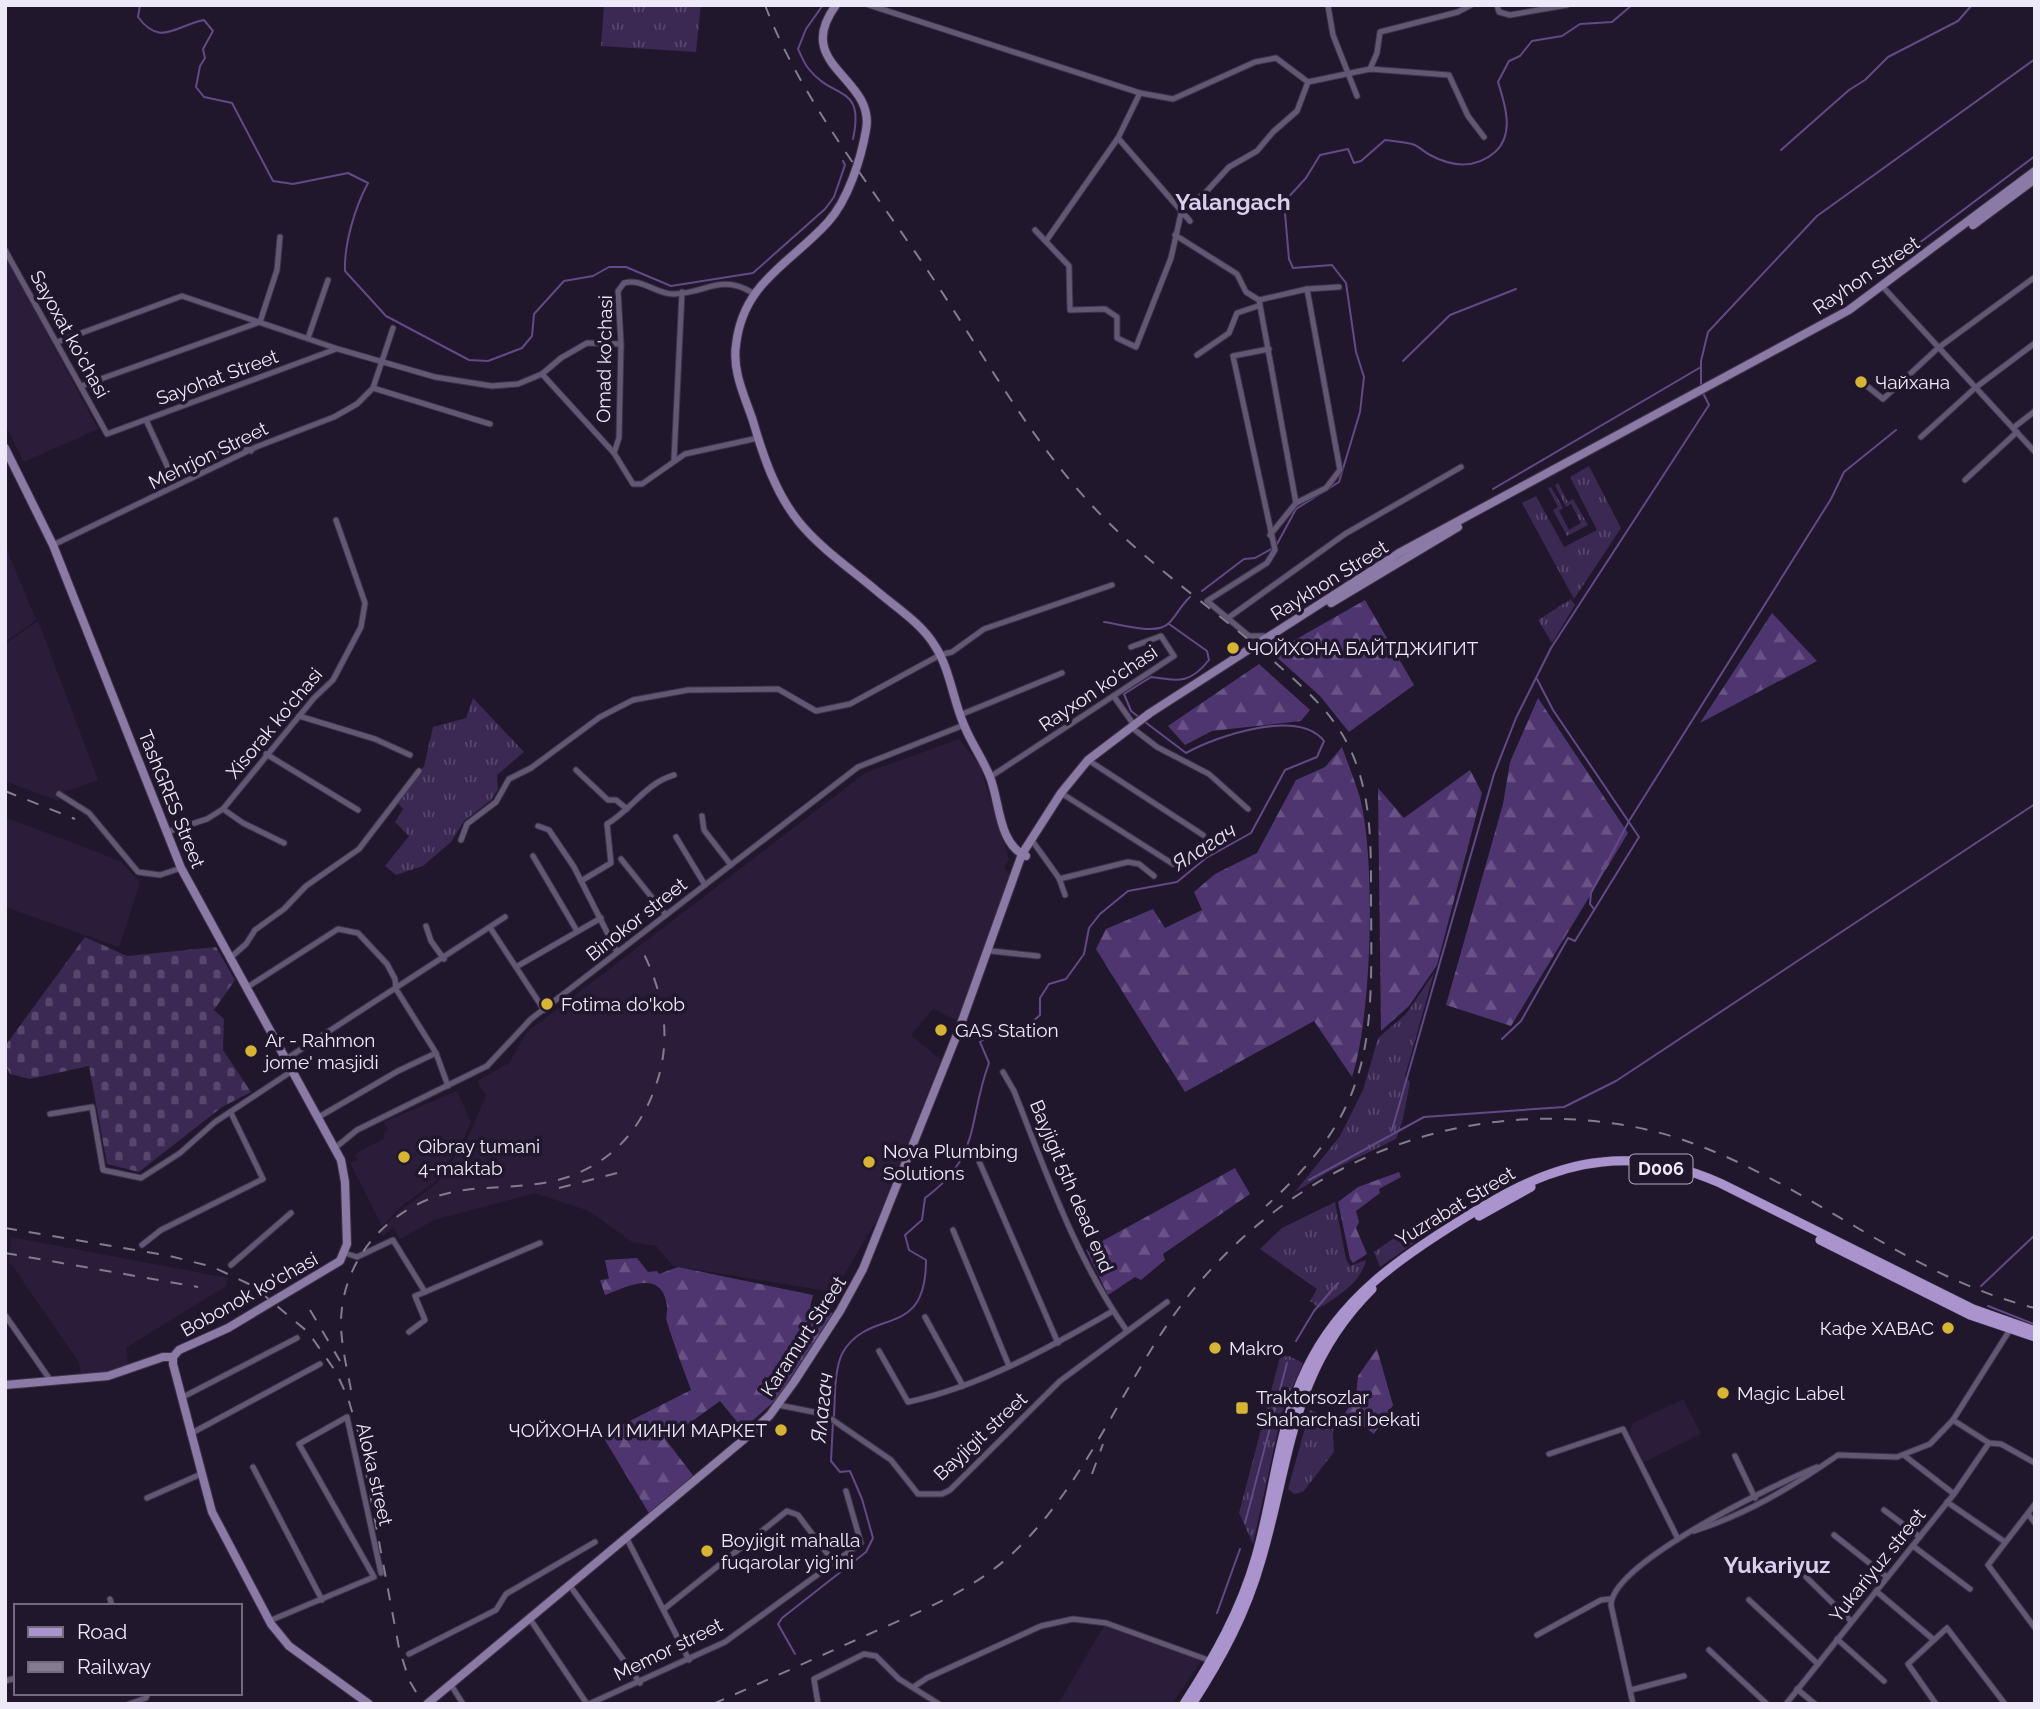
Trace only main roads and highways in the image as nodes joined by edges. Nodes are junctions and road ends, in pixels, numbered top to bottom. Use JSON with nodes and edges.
{"nodes":[{"id":1,"x":836,"y":5,"type":"edge"},
{"id":2,"x":2035,"y":171,"type":"edge"},
{"id":3,"x":2035,"y":179,"type":"edge"},
{"id":4,"x":1884,"y":288,"type":"junction"},
{"id":5,"x":1703,"y":391,"type":"joint"},
{"id":6,"x":5,"y":449,"type":"edge"},
{"id":7,"x":1024,"y":855,"type":"junction"},
{"id":8,"x":960,"y":1032,"type":"junction"},
{"id":9,"x":335,"y":1148,"type":"joint"},
{"id":10,"x":2011,"y":1328,"type":"junction"},
{"id":11,"x":2035,"y":1331,"type":"edge"},
{"id":12,"x":2035,"y":1337,"type":"edge"},
{"id":13,"x":173,"y":1357,"type":"junction"},
{"id":14,"x":5,"y":1385,"type":"edge"},
{"id":15,"x":628,"y":1540,"type":"junction"},
{"id":16,"x":1259,"y":1558,"type":"junction"},
{"id":17,"x":369,"y":1704,"type":"edge"},
{"id":18,"x":427,"y":1704,"type":"edge"},
{"id":19,"x":433,"y":1704,"type":"edge"},
{"id":20,"x":1184,"y":1704,"type":"edge"},
{"id":21,"x":1192,"y":1704,"type":"edge"}],
"edges":[{"from":1,"to":7,"type":"main road"},
{"from":2,"to":4,"type":"main road","name":"Rayhon Street"},
{"from":3,"to":4,"type":"main road","name":"Rayhon Street"},
{"from":4,"to":5,"type":"main road","name":"Rayhon Street"},
{"from":5,"to":7,"type":"main road","name":"Raykhon Street"},
{"from":6,"to":9,"type":"main road","name":"TashGRES Street"},
{"from":7,"to":8,"type":"main road","name":"Karamurt Street"},
{"from":7,"to":8,"type":"main road","name":"Karamurt Street"},
{"from":8,"to":15,"type":"main road","name":"Karamurt Street"},
{"from":9,"to":13,"type":"main road","name":"Bobonok ko'chasi"},
{"from":10,"to":11,"type":"main road","name":"Yuzrabat Street","number":"D006"},
{"from":10,"to":12,"type":"main road","name":"Yuzrabat Street","number":"D006"},
{"from":10,"to":16,"type":"main road","name":"Yuzrabat Street","number":"D006"},
{"from":13,"to":14,"type":"main road"},
{"from":13,"to":17,"type":"main road","name":"Bobonok ko'chasi"},
{"from":15,"to":18,"type":"main road","name":"Karamurt Street"},
{"from":15,"to":19,"type":"main road","name":"Karamurt Street"},
{"from":16,"to":20,"type":"main road","name":"Yuzrabat Street","number":"D006"},
{"from":16,"to":21,"type":"main road","name":"Yuzrabat Street","number":"D006"}]}
